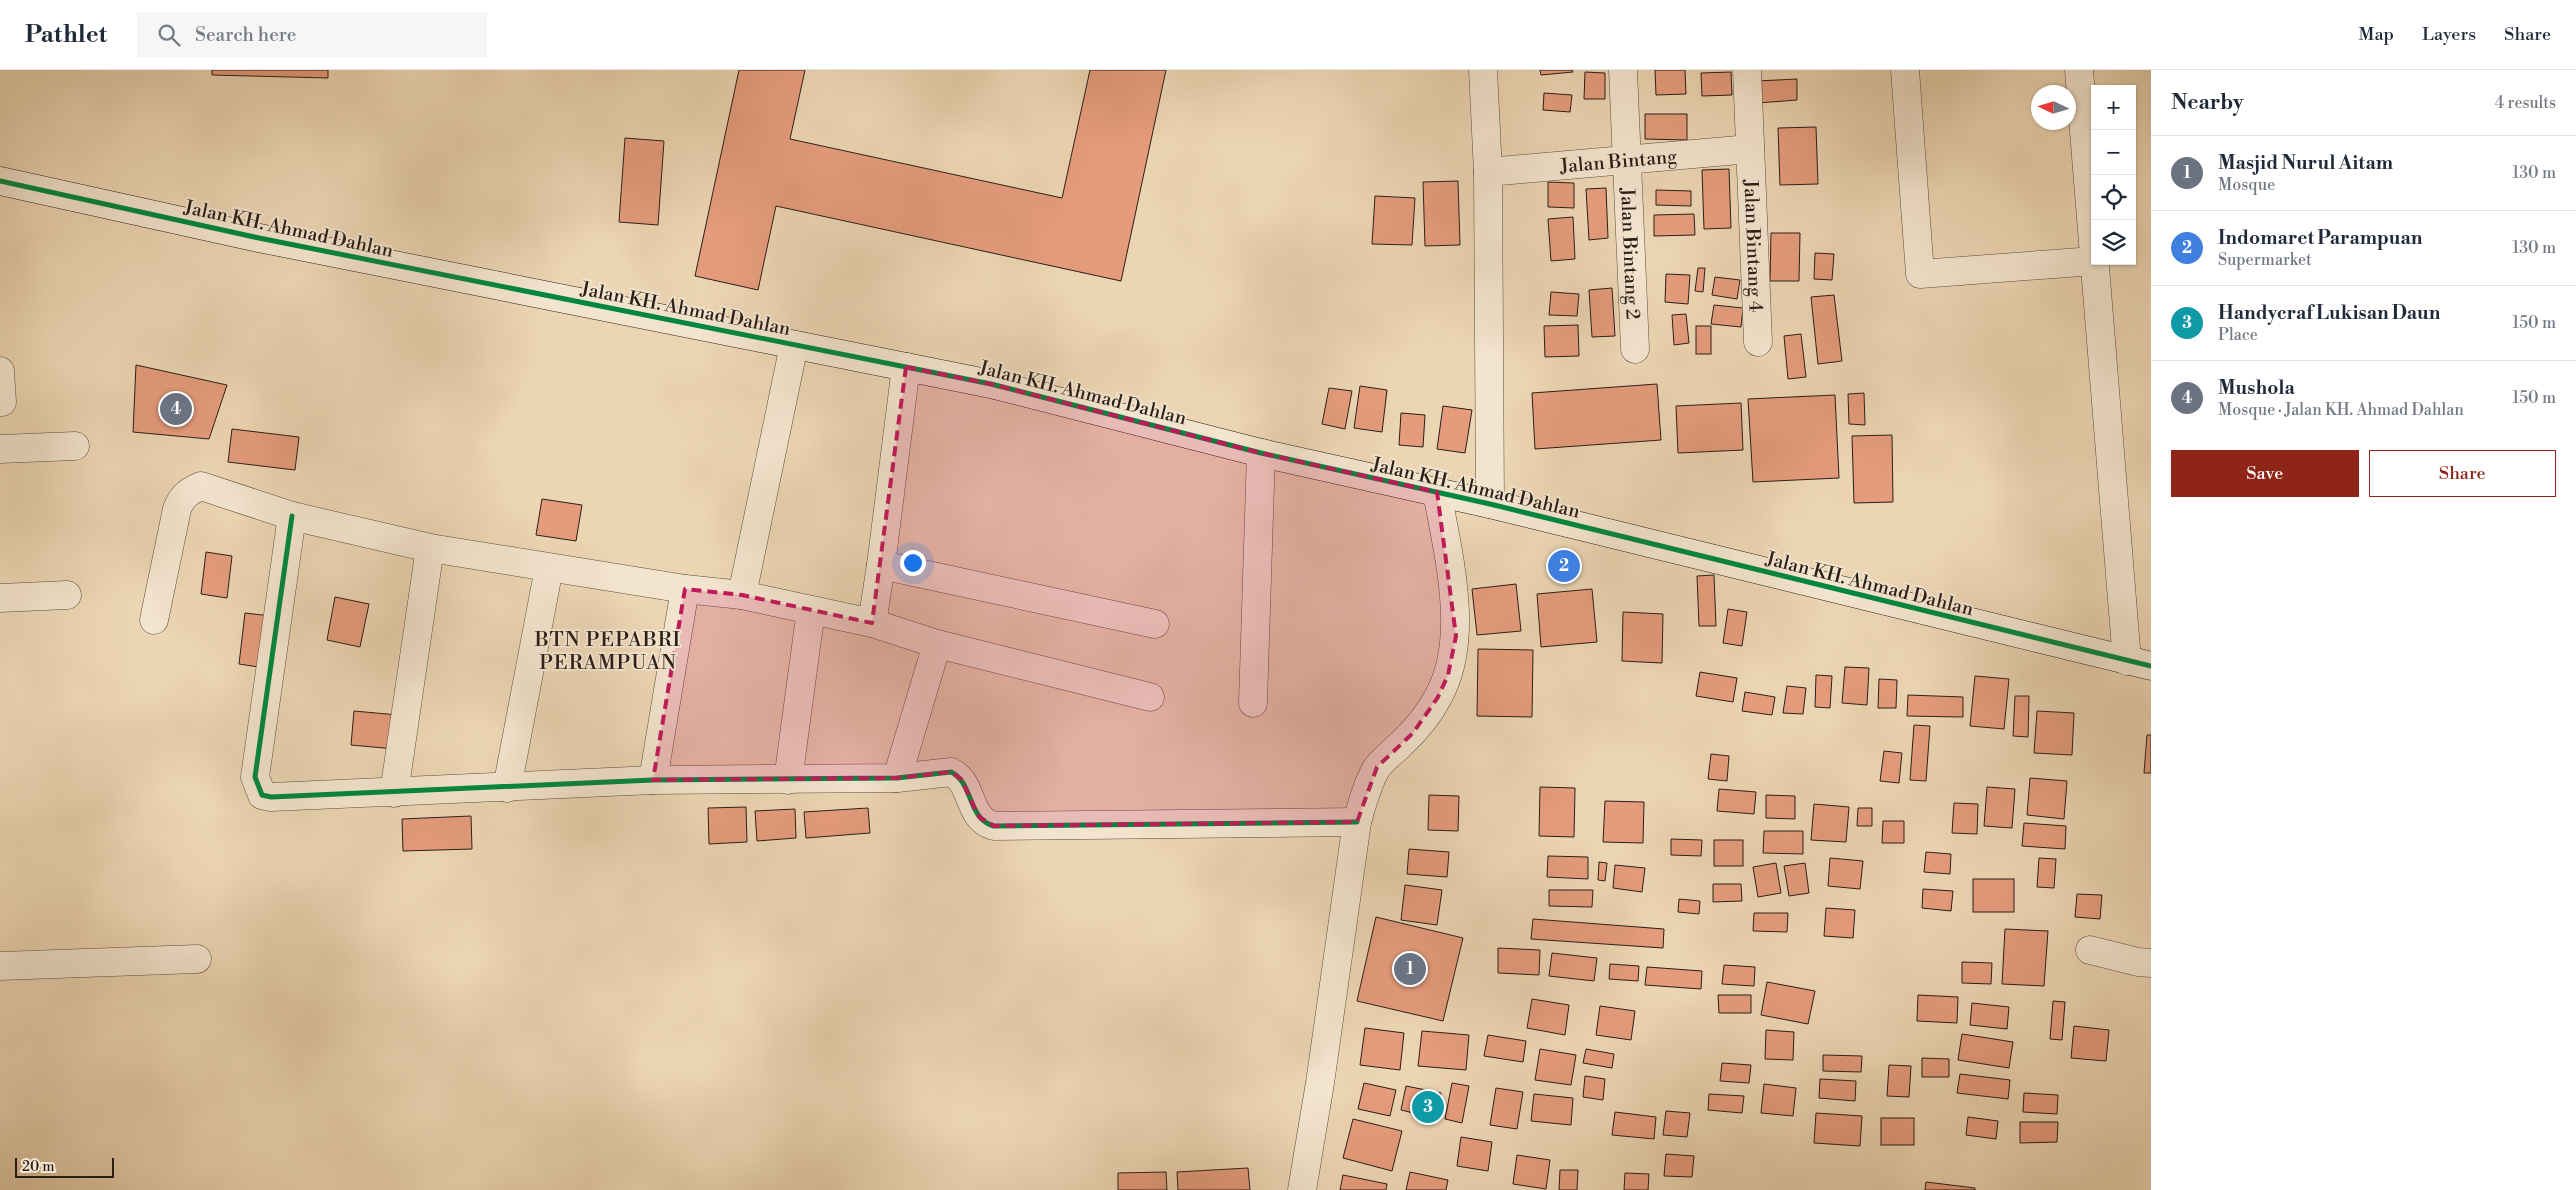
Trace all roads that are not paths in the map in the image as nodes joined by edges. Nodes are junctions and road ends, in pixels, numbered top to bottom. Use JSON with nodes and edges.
{"nodes":[{"id":1,"x":1483,"y":70,"type":"edge"},
{"id":2,"x":1623,"y":70,"type":"edge"},
{"id":3,"x":1747,"y":70,"type":"edge"},
{"id":4,"x":1905,"y":70,"type":"edge"},
{"id":5,"x":2079,"y":70,"type":"edge"},
{"id":6,"x":1750,"y":149,"type":"junction"},
{"id":7,"x":1626,"y":158,"type":"junction"},
{"id":8,"x":1488,"y":172,"type":"junction"},
{"id":9,"x":0,"y":181,"type":"edge"},
{"id":10,"x":2091,"y":224,"type":"edge"},
{"id":11,"x":2091,"y":262,"type":"edge"},
{"id":12,"x":2094,"y":265,"type":"edge"},
{"id":13,"x":1758,"y":342,"type":"dead end"},
{"id":14,"x":794,"y":345,"type":"junction"},
{"id":15,"x":1635,"y":350,"type":"dead end"},
{"id":16,"x":906,"y":367,"type":"junction"},
{"id":17,"x":0,"y":371,"type":"edge"},
{"id":18,"x":2,"y":402,"type":"dead end"},
{"id":19,"x":75,"y":446,"type":"dead end"},
{"id":20,"x":0,"y":449,"type":"edge"},
{"id":21,"x":1261,"y":453,"type":"junction"},
{"id":22,"x":1437,"y":492,"type":"junction"},
{"id":23,"x":1490,"y":504,"type":"junction"},
{"id":24,"x":292,"y":516,"type":"junction"},
{"id":25,"x":430,"y":548,"type":"junction"},
{"id":26,"x":881,"y":565,"type":"junction"},
{"id":27,"x":549,"y":568,"type":"junction"},
{"id":28,"x":685,"y":589,"type":"junction"},
{"id":29,"x":66,"y":595,"type":"dead end"},
{"id":30,"x":742,"y":595,"type":"junction"},
{"id":31,"x":0,"y":598,"type":"edge"},
{"id":32,"x":811,"y":610,"type":"junction"},
{"id":33,"x":154,"y":620,"type":"dead end"},
{"id":34,"x":872,"y":623,"type":"junction"},
{"id":35,"x":1155,"y":624,"type":"dead end"},
{"id":36,"x":937,"y":644,"type":"junction"},
{"id":37,"x":2139,"y":664,"type":"edge"},
{"id":38,"x":1150,"y":697,"type":"dead end"},
{"id":39,"x":1253,"y":703,"type":"dead end"},
{"id":40,"x":897,"y":778,"type":"junction"},
{"id":41,"x":653,"y":780,"type":"junction"},
{"id":42,"x":788,"y":780,"type":"junction"},
{"id":43,"x":507,"y":788,"type":"junction"},
{"id":44,"x":394,"y":793,"type":"junction"},
{"id":45,"x":1357,"y":822,"type":"junction"},
{"id":46,"x":2090,"y":950,"type":"dead end"},
{"id":47,"x":197,"y":959,"type":"dead end"},
{"id":48,"x":2151,"y":963,"type":"edge"},
{"id":49,"x":0,"y":966,"type":"edge"},
{"id":50,"x":1302,"y":1190,"type":"edge"}],
"edges":[{"from":1,"to":8,"type":"street"},
{"from":2,"to":7,"type":"street","name":"Jalan Bintang 2"},
{"from":3,"to":6,"type":"street","name":"Jalan Bintang 4"},
{"from":4,"to":11,"type":"street"},
{"from":5,"to":10,"type":"street"},
{"from":6,"to":7,"type":"street","name":"Jalan Bintang"},
{"from":6,"to":13,"type":"street","name":"Jalan Bintang 4"},
{"from":7,"to":8,"type":"street","name":"Jalan Bintang"},
{"from":7,"to":15,"type":"street","name":"Jalan Bintang 2"},
{"from":8,"to":23,"type":"street"},
{"from":9,"to":14,"type":"street","name":"Jalan KH. Ahmad Dahlan"},
{"from":12,"to":37,"type":"street"},
{"from":14,"to":16,"type":"street","name":"Jalan KH. Ahmad Dahlan"},
{"from":14,"to":30,"type":"street"},
{"from":16,"to":21,"type":"street","name":"Jalan KH. Ahmad Dahlan"},
{"from":16,"to":26,"type":"street"},
{"from":17,"to":18,"type":"street"},
{"from":19,"to":20,"type":"street"},
{"from":21,"to":22,"type":"street","name":"Jalan KH. Ahmad Dahlan"},
{"from":21,"to":39,"type":"street"},
{"from":22,"to":23,"type":"street","name":"Jalan KH. Ahmad Dahlan"},
{"from":22,"to":45,"type":"street"},
{"from":23,"to":37,"type":"street","name":"Jalan KH. Ahmad Dahlan"},
{"from":24,"to":25,"type":"street"},
{"from":24,"to":33,"type":"street"},
{"from":24,"to":44,"type":"street"},
{"from":25,"to":27,"type":"street"},
{"from":25,"to":44,"type":"street"},
{"from":26,"to":34,"type":"street"},
{"from":26,"to":35,"type":"street"},
{"from":27,"to":28,"type":"street"},
{"from":27,"to":43,"type":"street"},
{"from":28,"to":30,"type":"street"},
{"from":28,"to":41,"type":"street"},
{"from":29,"to":31,"type":"street"},
{"from":30,"to":32,"type":"street"},
{"from":32,"to":34,"type":"street"},
{"from":32,"to":42,"type":"street"},
{"from":34,"to":36,"type":"street"},
{"from":36,"to":38,"type":"street"},
{"from":36,"to":40,"type":"street"},
{"from":40,"to":42,"type":"street"},
{"from":40,"to":45,"type":"street"},
{"from":41,"to":42,"type":"street"},
{"from":41,"to":43,"type":"street"},
{"from":43,"to":44,"type":"street"},
{"from":45,"to":50,"type":"street"},
{"from":46,"to":48,"type":"street"},
{"from":47,"to":49,"type":"street"}]}
